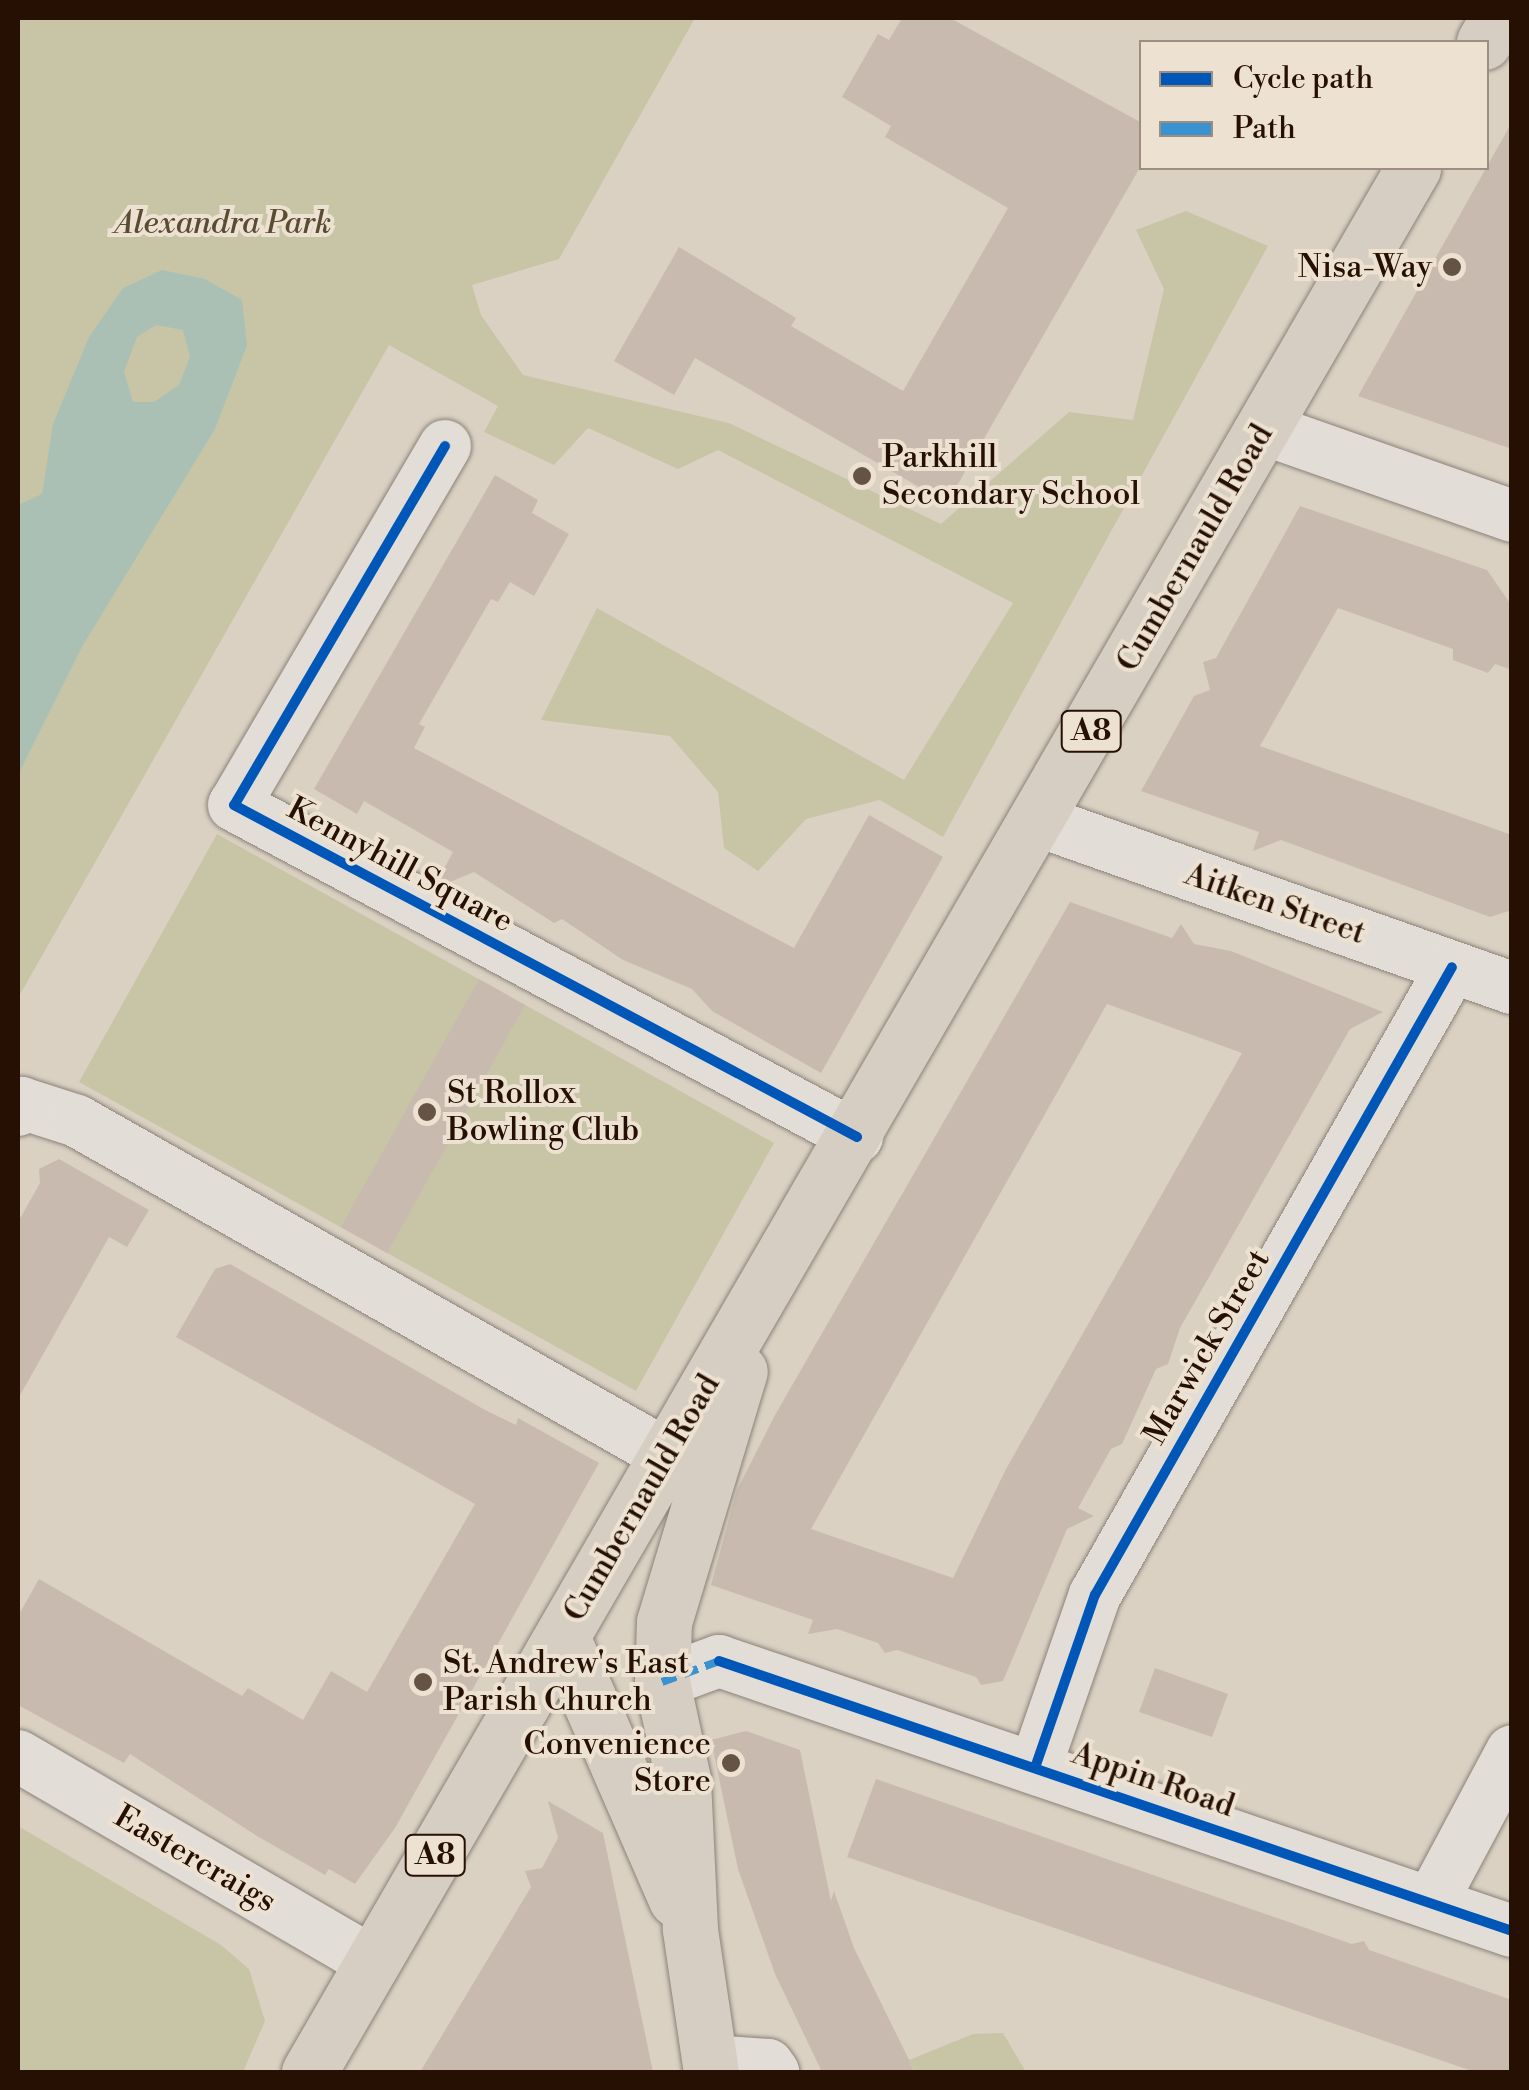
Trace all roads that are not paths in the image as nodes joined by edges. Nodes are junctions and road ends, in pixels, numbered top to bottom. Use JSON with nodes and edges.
{"nodes":[{"id":1,"x":1498,"y":18,"type":"edge"},
{"id":2,"x":1485,"y":40,"type":"edge"},
{"id":3,"x":1412,"y":170,"type":"edge"},
{"id":4,"x":1264,"y":429,"type":"junction"},
{"id":5,"x":445,"y":446,"type":"dead end"},
{"id":6,"x":1512,"y":516,"type":"edge"},
{"id":7,"x":1039,"y":821,"type":"junction"},
{"id":8,"x":1452,"y":967,"type":"junction"},
{"id":9,"x":1512,"y":988,"type":"edge"},
{"id":10,"x":19,"y":1107,"type":"edge"},
{"id":11,"x":857,"y":1137,"type":"junction"},
{"id":12,"x":763,"y":1291,"type":"junction"},
{"id":13,"x":666,"y":1454,"type":"junction"},
{"id":14,"x":562,"y":1637,"type":"junction"},
{"id":15,"x":662,"y":1682,"type":"junction"},
{"id":16,"x":1512,"y":1750,"type":"edge"},
{"id":17,"x":18,"y":1756,"type":"edge"},
{"id":18,"x":1036,"y":1766,"type":"junction"},
{"id":19,"x":1431,"y":1904,"type":"junction"},
{"id":20,"x":690,"y":1929,"type":"junction"},
{"id":21,"x":1512,"y":1930,"type":"edge"},
{"id":22,"x":372,"y":1962,"type":"junction"},
{"id":23,"x":710,"y":2067,"type":"edge"},
{"id":24,"x":309,"y":2072,"type":"edge"},
{"id":25,"x":773,"y":2072,"type":"edge"}],
"edges":[{"from":1,"to":2,"type":"main road"},
{"from":3,"to":4,"type":"main road","name":"Cumbernauld Road","number":"A8"},
{"from":4,"to":6,"type":"street"},
{"from":4,"to":7,"type":"main road","name":"Cumbernauld Road","number":"A8"},
{"from":5,"to":11,"type":"street","name":"Kennyhill Square"},
{"from":7,"to":8,"type":"street","name":"Aitken Street"},
{"from":7,"to":11,"type":"main road","name":"Cumbernauld Road","number":"A8"},
{"from":8,"to":9,"type":"street","name":"Aitken Street"},
{"from":8,"to":18,"type":"street","name":"Marwick Street"},
{"from":10,"to":13,"type":"street"},
{"from":11,"to":12,"type":"main road","name":"Cumbernauld Road","number":"A8"},
{"from":12,"to":13,"type":"main road","name":"Cumbernauld Road","number":"A8"},
{"from":12,"to":15,"type":"main road","name":"Cumbernauld Road"},
{"from":13,"to":14,"type":"main road","name":"Cumbernauld Road","number":"A8"},
{"from":14,"to":20,"type":"main road","name":"Cumbernauld Road"},
{"from":14,"to":22,"type":"main road","number":"A8"},
{"from":15,"to":18,"type":"street","name":"Appin Road"},
{"from":15,"to":20,"type":"main road","name":"Cumbernauld Road"},
{"from":16,"to":19,"type":"street"},
{"from":17,"to":22,"type":"street","name":"Eastercraigs"},
{"from":18,"to":19,"type":"street","name":"Appin Road"},
{"from":19,"to":21,"type":"street","name":"Appin Road"},
{"from":20,"to":23,"type":"main road","name":"Cumbernauld Road"},
{"from":22,"to":24,"type":"main road","number":"A8"},
{"from":23,"to":25,"type":"street"}]}
